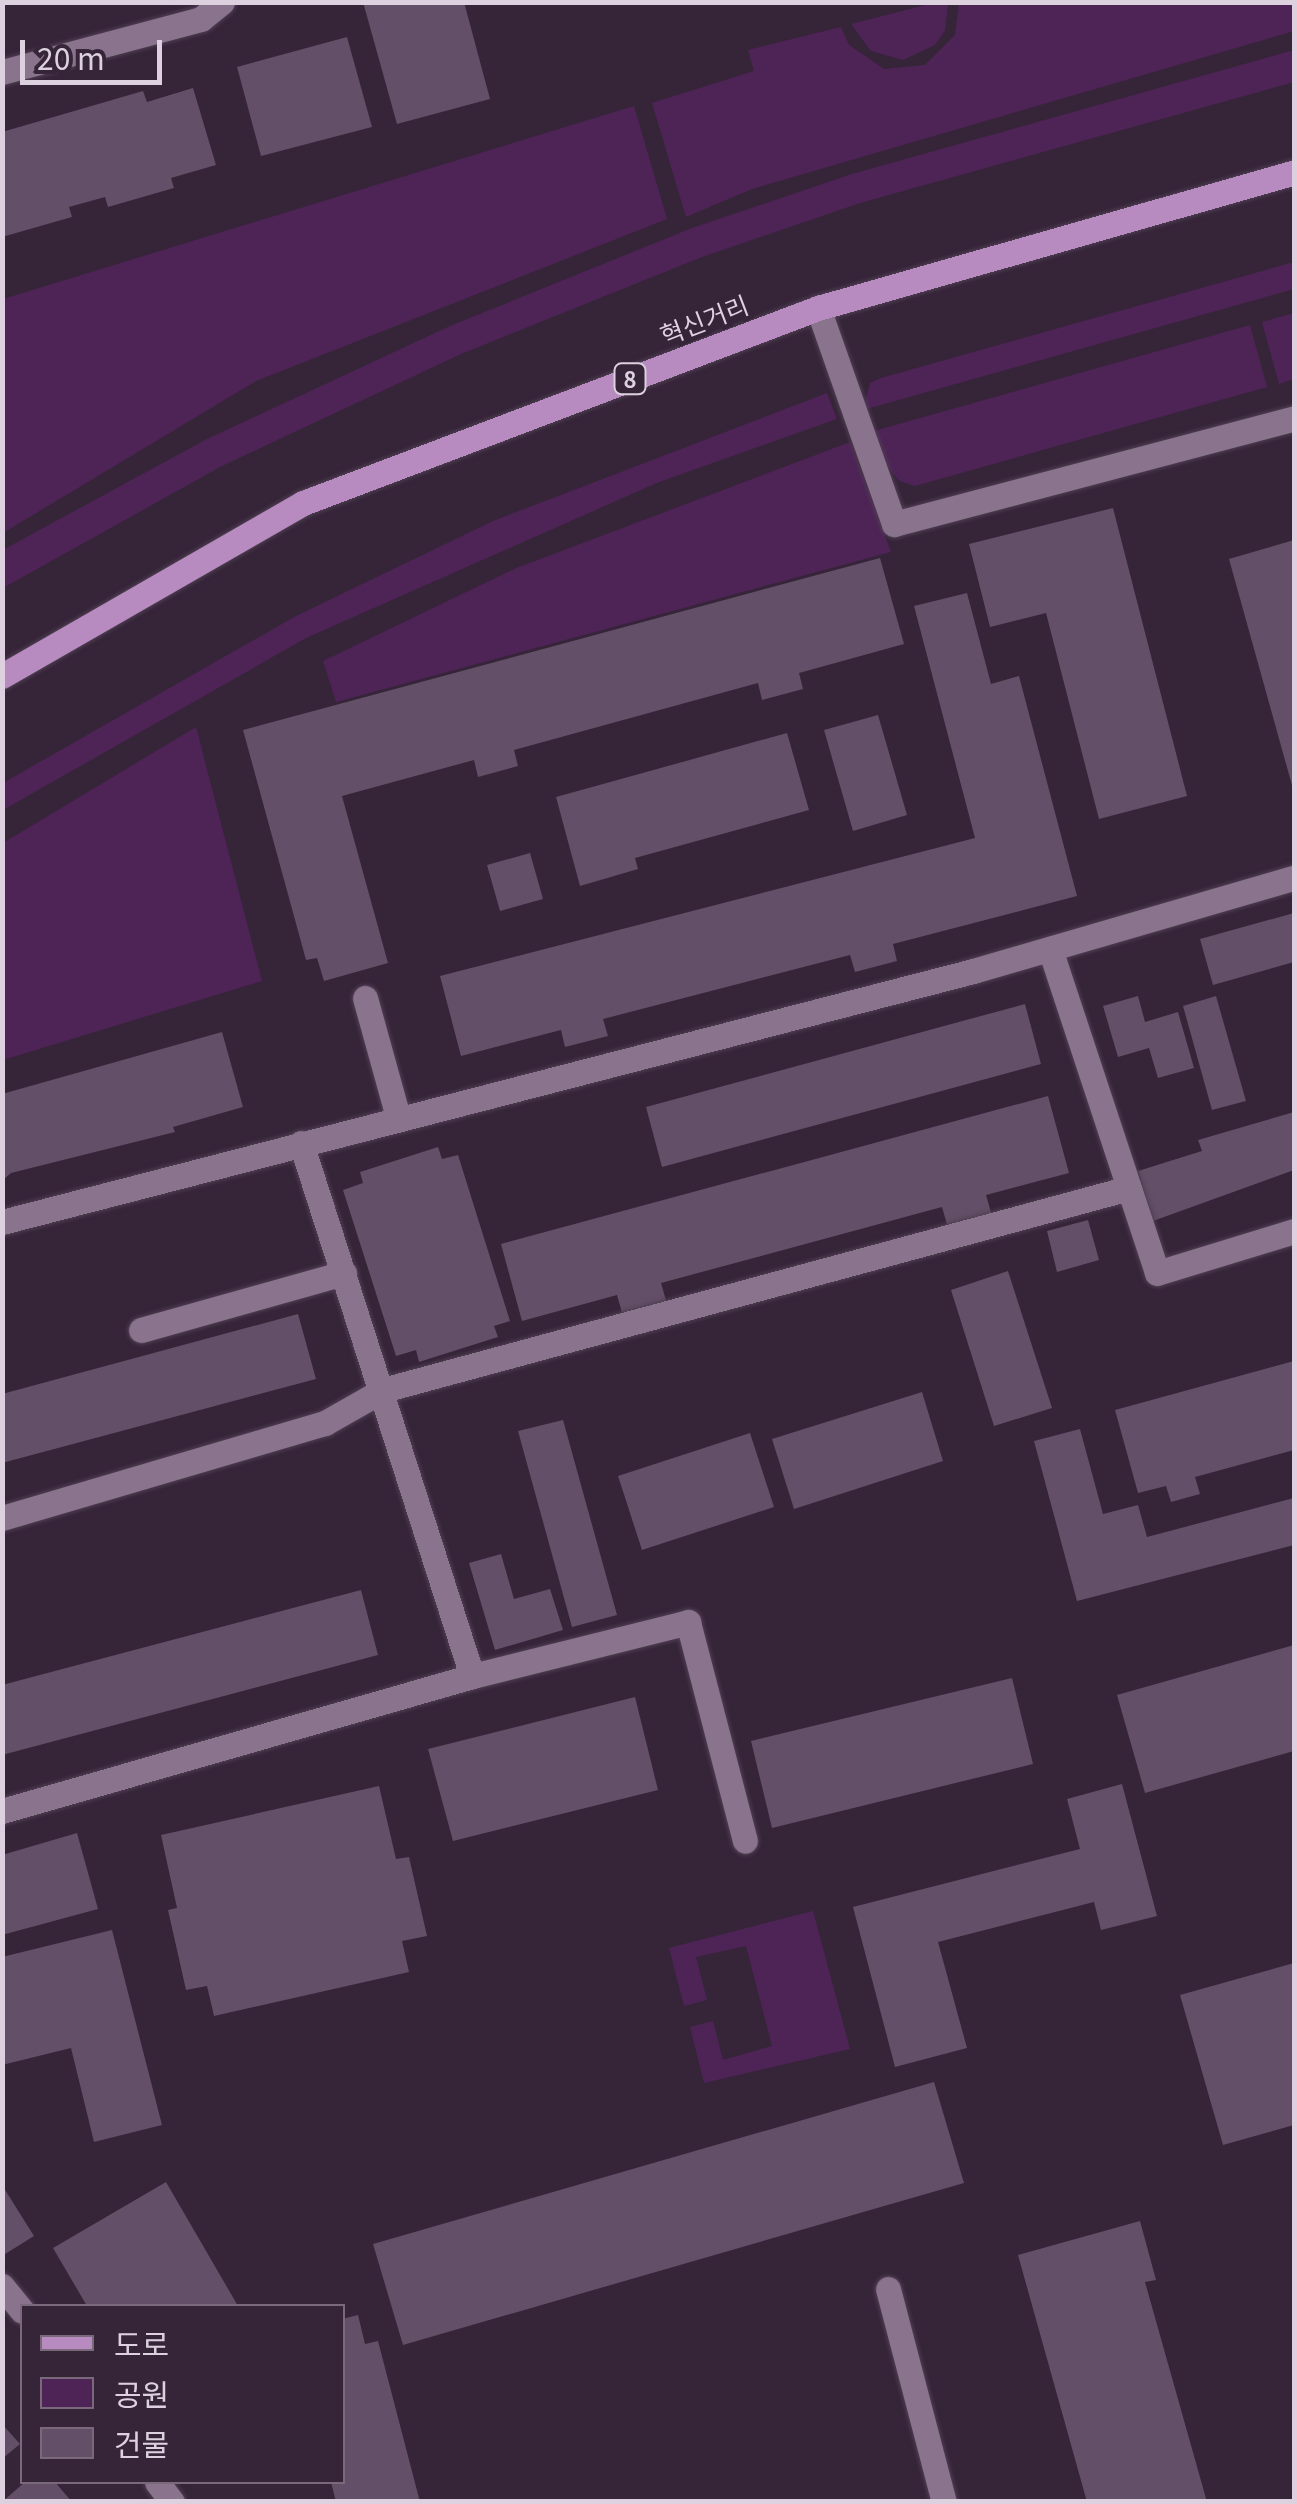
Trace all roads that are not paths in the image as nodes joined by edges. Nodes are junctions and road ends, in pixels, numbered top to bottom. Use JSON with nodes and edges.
{"nodes":[{"id":1,"x":222,"y":2,"type":"edge"},
{"id":2,"x":2,"y":72,"type":"edge"},
{"id":3,"x":1294,"y":172,"type":"edge"},
{"id":4,"x":818,"y":308,"type":"junction"},
{"id":5,"x":1294,"y":418,"type":"edge"},
{"id":6,"x":2,"y":676,"type":"edge"},
{"id":7,"x":1294,"y":878,"type":"edge"},
{"id":8,"x":1050,"y":949,"type":"junction"},
{"id":9,"x":366,"y":998,"type":"dead end"},
{"id":10,"x":398,"y":1117,"type":"junction"},
{"id":11,"x":301,"y":1143,"type":"junction"},
{"id":12,"x":1129,"y":1188,"type":"junction"},
{"id":13,"x":2,"y":1222,"type":"edge"},
{"id":14,"x":1294,"y":1231,"type":"edge"},
{"id":15,"x":344,"y":1273,"type":"junction"},
{"id":16,"x":141,"y":1330,"type":"dead end"},
{"id":17,"x":383,"y":1390,"type":"junction"},
{"id":18,"x":2,"y":1518,"type":"edge"},
{"id":19,"x":472,"y":1676,"type":"junction"},
{"id":20,"x":2,"y":1811,"type":"edge"},
{"id":21,"x":745,"y":1841,"type":"dead end"},
{"id":22,"x":2,"y":2286,"type":"edge"},
{"id":23,"x":888,"y":2290,"type":"dead end"},
{"id":24,"x":20,"y":2308,"type":"edge"},
{"id":25,"x":944,"y":2502,"type":"edge"}],
"edges":[{"from":1,"to":2,"type":"street"},
{"from":3,"to":4,"type":"main road","name":"혁신거리","number":"8"},
{"from":4,"to":5,"type":"street"},
{"from":4,"to":6,"type":"main road","name":"혁신거리","number":"8"},
{"from":7,"to":8,"type":"street"},
{"from":8,"to":10,"type":"street"},
{"from":8,"to":12,"type":"street"},
{"from":9,"to":10,"type":"street"},
{"from":10,"to":11,"type":"street"},
{"from":11,"to":13,"type":"street"},
{"from":11,"to":15,"type":"street"},
{"from":12,"to":14,"type":"street"},
{"from":12,"to":17,"type":"street"},
{"from":15,"to":16,"type":"street"},
{"from":15,"to":17,"type":"street"},
{"from":17,"to":18,"type":"street"},
{"from":17,"to":19,"type":"street"},
{"from":19,"to":20,"type":"street"},
{"from":19,"to":21,"type":"street"},
{"from":22,"to":24,"type":"street"},
{"from":23,"to":25,"type":"street"}]}
